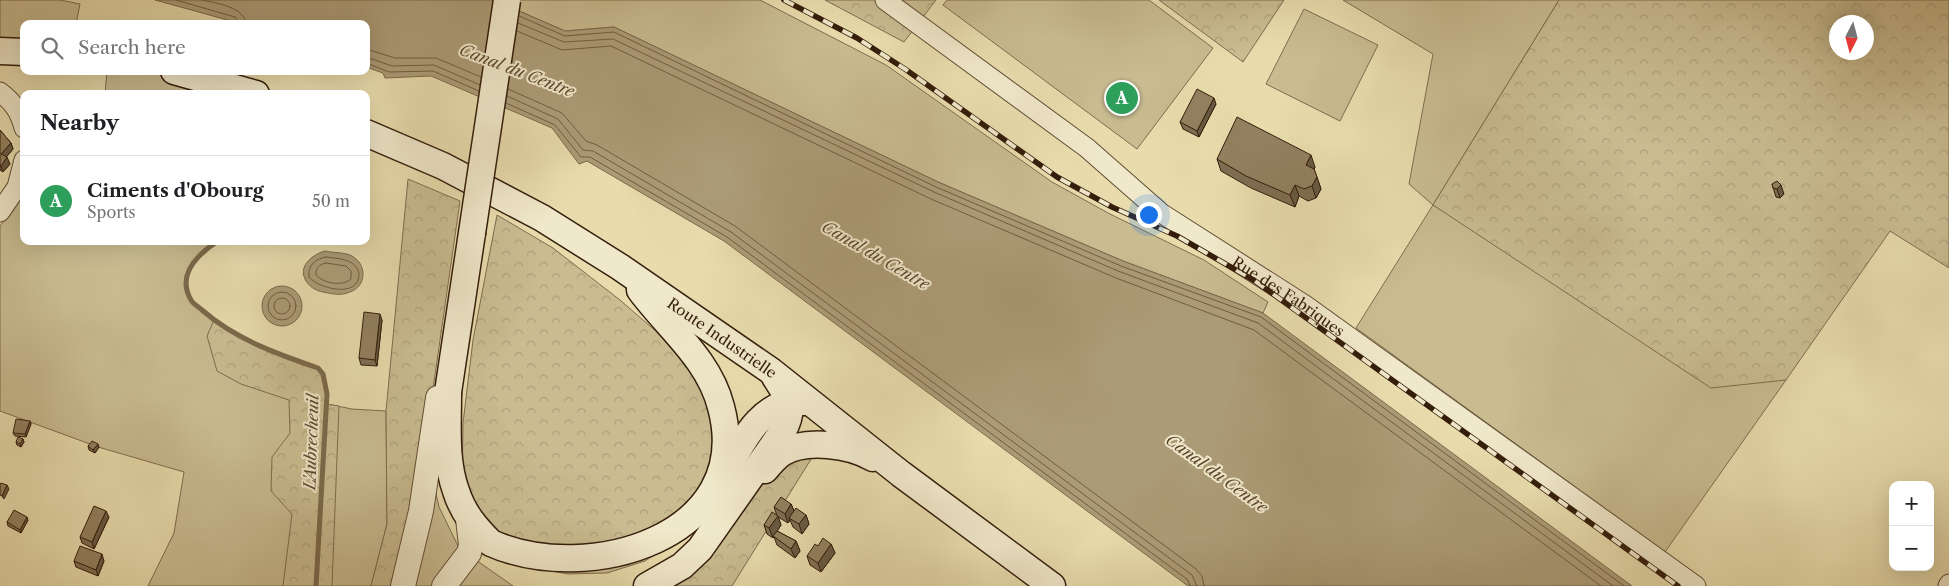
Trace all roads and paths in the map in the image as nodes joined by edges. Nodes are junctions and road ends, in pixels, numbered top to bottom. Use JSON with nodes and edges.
{"nodes":[{"id":1,"x":507,"y":0,"type":"edge"},
{"id":2,"x":885,"y":0,"type":"edge"},
{"id":3,"x":0,"y":50,"type":"edge"},
{"id":4,"x":20,"y":52,"type":"edge"},
{"id":5,"x":188,"y":75,"type":"edge"},
{"id":6,"x":242,"y":90,"type":"edge"},
{"id":7,"x":0,"y":92,"type":"edge"},
{"id":8,"x":20,"y":114,"type":"edge"},
{"id":9,"x":370,"y":135,"type":"edge"},
{"id":10,"x":20,"y":176,"type":"edge"},
{"id":11,"x":0,"y":212,"type":"edge"},
{"id":12,"x":620,"y":267,"type":"junction"},
{"id":13,"x":454,"y":352,"type":"junction"},
{"id":14,"x":448,"y":394,"type":"junction"},
{"id":15,"x":801,"y":403,"type":"junction"},
{"id":16,"x":901,"y":474,"type":"junction"},
{"id":17,"x":721,"y":482,"type":"junction"},
{"id":18,"x":468,"y":518,"type":"junction"},
{"id":19,"x":471,"y":545,"type":"junction"},
{"id":20,"x":700,"y":549,"type":"junction"},
{"id":21,"x":501,"y":570,"type":"dead end"},
{"id":22,"x":403,"y":586,"type":"edge"},
{"id":23,"x":444,"y":586,"type":"edge"},
{"id":24,"x":647,"y":586,"type":"edge"},
{"id":25,"x":1052,"y":586,"type":"edge"},
{"id":26,"x":1696,"y":586,"type":"edge"}],
"edges":[{"from":1,"to":13,"type":"main road","bridge":true},
{"from":2,"to":26,"type":"street","name":"Rue des Fabriques"},
{"from":3,"to":4,"type":"main road"},
{"from":5,"to":6,"type":"main road"},
{"from":7,"to":8,"type":"street"},
{"from":9,"to":12,"type":"main road","name":"Route Industrielle"},
{"from":10,"to":11,"type":"street"},
{"from":12,"to":15,"type":"main road","name":"Route Industrielle"},
{"from":12,"to":17,"type":"main road"},
{"from":13,"to":14,"type":"main road"},
{"from":13,"to":22,"type":"street"},
{"from":14,"to":18,"type":"main road"},
{"from":14,"to":19,"type":"main road"},
{"from":15,"to":16,"type":"main road","name":"Route Industrielle"},
{"from":15,"to":17,"type":"main road"},
{"from":15,"to":20,"type":"main road"},
{"from":16,"to":20,"type":"main road"},
{"from":16,"to":25,"type":"main road","name":"Route Industrielle"},
{"from":17,"to":18,"type":"main road"},
{"from":18,"to":19,"type":"street"},
{"from":19,"to":21,"type":"main road"},
{"from":19,"to":23,"type":"street"},
{"from":20,"to":24,"type":"main road"}]}
